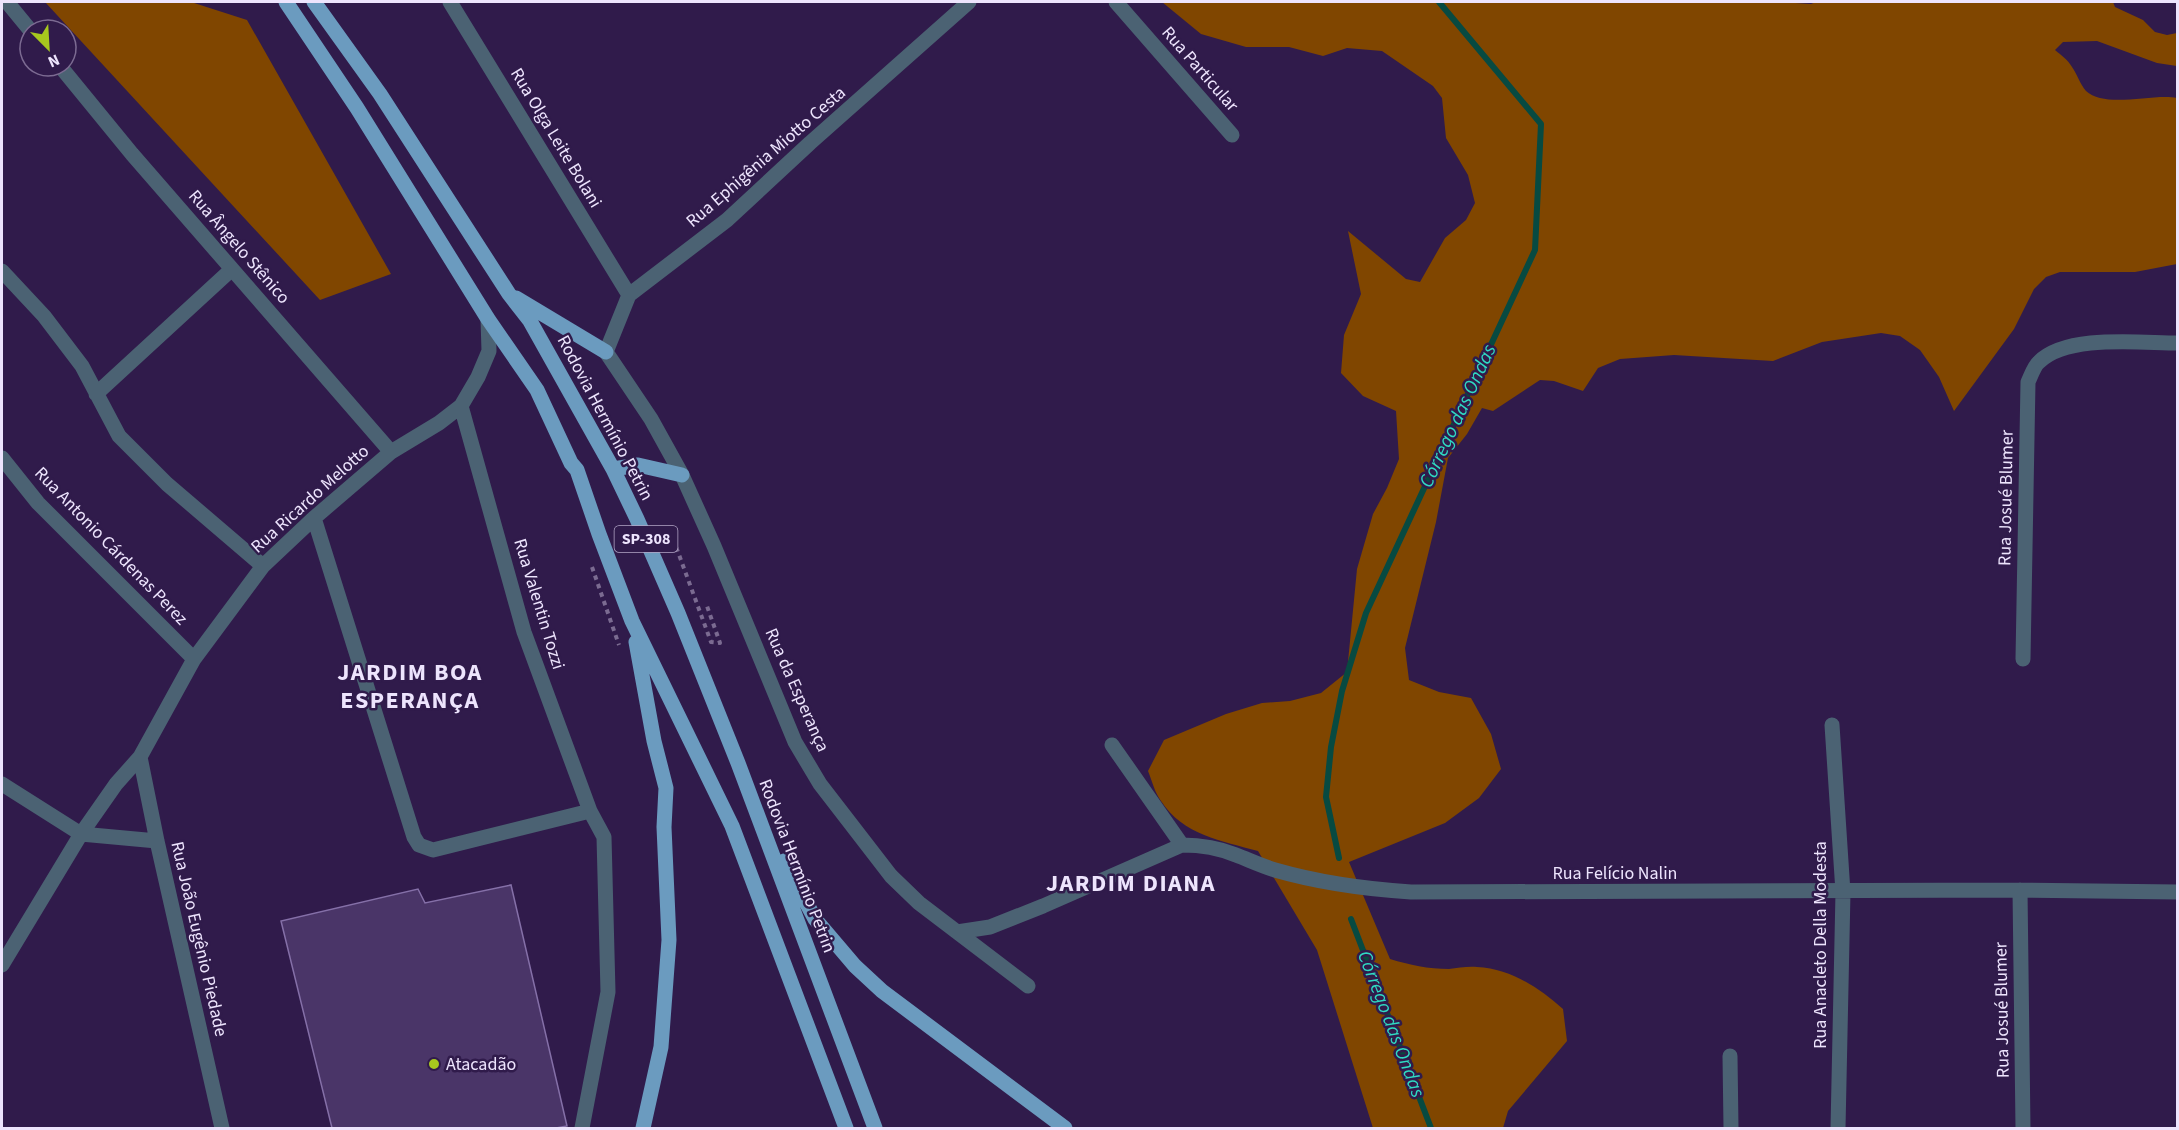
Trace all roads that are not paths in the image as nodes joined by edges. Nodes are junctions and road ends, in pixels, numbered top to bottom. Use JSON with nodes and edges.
{"nodes":[{"id":1,"x":7,"y":2,"type":"edge"},
{"id":2,"x":286,"y":2,"type":"edge"},
{"id":3,"x":314,"y":2,"type":"edge"},
{"id":4,"x":450,"y":2,"type":"edge"},
{"id":5,"x":969,"y":2,"type":"edge"},
{"id":6,"x":1116,"y":2,"type":"edge"},
{"id":7,"x":20,"y":18,"type":"edge"},
{"id":8,"x":70,"y":78,"type":"edge"},
{"id":9,"x":1232,"y":135,"type":"dead end"},
{"id":10,"x":232,"y":269,"type":"junction"},
{"id":11,"x":2,"y":271,"type":"edge"},
{"id":12,"x":509,"y":294,"type":"junction"},
{"id":13,"x":629,"y":295,"type":"junction"},
{"id":14,"x":488,"y":319,"type":"junction"},
{"id":15,"x":2178,"y":343,"type":"edge"},
{"id":16,"x":606,"y":352,"type":"junction"},
{"id":17,"x":96,"y":394,"type":"junction"},
{"id":18,"x":461,"y":406,"type":"junction"},
{"id":19,"x":391,"y":452,"type":"junction"},
{"id":20,"x":2,"y":458,"type":"edge"},
{"id":21,"x":613,"y":470,"type":"junction"},
{"id":22,"x":682,"y":475,"type":"junction"},
{"id":23,"x":314,"y":518,"type":"junction"},
{"id":24,"x":263,"y":566,"type":"junction"},
{"id":25,"x":632,"y":621,"type":"junction"},
{"id":26,"x":194,"y":659,"type":"junction"},
{"id":27,"x":2023,"y":659,"type":"dead end"},
{"id":28,"x":1832,"y":725,"type":"dead end"},
{"id":29,"x":1112,"y":745,"type":"dead end"},
{"id":30,"x":140,"y":757,"type":"junction"},
{"id":31,"x":738,"y":764,"type":"junction"},
{"id":32,"x":2,"y":784,"type":"edge"},
{"id":33,"x":590,"y":811,"type":"junction"},
{"id":34,"x":81,"y":834,"type":"junction"},
{"id":35,"x":157,"y":841,"type":"junction"},
{"id":36,"x":1182,"y":845,"type":"junction"},
{"id":37,"x":2020,"y":890,"type":"junction"},
{"id":38,"x":1843,"y":892,"type":"junction"},
{"id":39,"x":2178,"y":892,"type":"edge"},
{"id":40,"x":957,"y":932,"type":"junction"},
{"id":41,"x":2,"y":965,"type":"edge"},
{"id":42,"x":1028,"y":986,"type":"dead end"},
{"id":43,"x":1731,"y":1056,"type":"dead end"},
{"id":44,"x":222,"y":1128,"type":"edge"},
{"id":45,"x":582,"y":1128,"type":"edge"},
{"id":46,"x":644,"y":1128,"type":"edge"},
{"id":47,"x":846,"y":1128,"type":"edge"},
{"id":48,"x":875,"y":1128,"type":"edge"},
{"id":49,"x":1065,"y":1128,"type":"edge"},
{"id":50,"x":1731,"y":1128,"type":"edge"},
{"id":51,"x":1838,"y":1128,"type":"edge"},
{"id":52,"x":2024,"y":1128,"type":"edge"}],
"edges":[{"from":1,"to":7,"type":"street"},
{"from":2,"to":14,"type":"main road","number":"SP-308"},
{"from":3,"to":12,"type":"main road","name":"Rodovia Hermínio Petrin","number":"SP-308"},
{"from":4,"to":13,"type":"street","name":"Rua Olga Leite Bolani"},
{"from":5,"to":13,"type":"street","name":"Rua Ephigênia Miotto Cesta"},
{"from":6,"to":9,"type":"street","name":"Rua Particular"},
{"from":8,"to":10,"type":"street","name":"Rua Ângelo Stênico"},
{"from":10,"to":17,"type":"street"},
{"from":10,"to":19,"type":"street","name":"Rua Ângelo Stênico"},
{"from":11,"to":17,"type":"street"},
{"from":12,"to":16,"type":"main road"},
{"from":12,"to":21,"type":"main road","name":"Rodovia Hermínio Petrin","number":"SP-308"},
{"from":13,"to":16,"type":"street"},
{"from":14,"to":18,"type":"street","name":"Rua Ricardo Melotto"},
{"from":14,"to":25,"type":"main road","number":"SP-308"},
{"from":15,"to":27,"type":"street","name":"Rua Josué Blumer"},
{"from":16,"to":22,"type":"street","name":"Rua da Esperança"},
{"from":17,"to":24,"type":"street"},
{"from":18,"to":19,"type":"street","name":"Rua Ricardo Melotto"},
{"from":18,"to":33,"type":"street","name":"Rua Valentin Tozzi"},
{"from":19,"to":23,"type":"street","name":"Rua Ricardo Melotto"},
{"from":20,"to":26,"type":"street","name":"Rua Antonio Cárdenas Perez"},
{"from":21,"to":22,"type":"main road"},
{"from":21,"to":31,"type":"main road","name":"Rodovia Hermínio Petrin","number":"SP-308"},
{"from":22,"to":40,"type":"street","name":"Rua da Esperança"},
{"from":23,"to":24,"type":"street","name":"Rua Ricardo Melotto"},
{"from":23,"to":33,"type":"street"},
{"from":24,"to":26,"type":"street","name":"Rua Ricardo Melotto"},
{"from":25,"to":46,"type":"main road"},
{"from":25,"to":47,"type":"main road","number":"SP-308"},
{"from":26,"to":30,"type":"street","name":"Rua Ricardo Melotto"},
{"from":28,"to":38,"type":"street","name":"Rua Anacleto Della Modesta"},
{"from":29,"to":36,"type":"street"},
{"from":30,"to":34,"type":"street","name":"Rua Ricardo Melotto"},
{"from":30,"to":35,"type":"street","name":"Rua João Eugênio Piedade"},
{"from":31,"to":48,"type":"main road","name":"Rodovia Hermínio Petrin","number":"SP-308"},
{"from":31,"to":49,"type":"main road"},
{"from":32,"to":34,"type":"street"},
{"from":33,"to":45,"type":"street","name":"Rua Valentin Tozzi"},
{"from":34,"to":35,"type":"street"},
{"from":34,"to":41,"type":"street","name":"Rua Ricardo Melotto"},
{"from":35,"to":44,"type":"street","name":"Rua João Eugênio Piedade"},
{"from":36,"to":38,"type":"street","name":"Rua Felício Nalin"},
{"from":36,"to":40,"type":"street"},
{"from":37,"to":38,"type":"street","name":"Rua Felício Nalin"},
{"from":37,"to":39,"type":"street","name":"Rua Felício Nalin"},
{"from":37,"to":52,"type":"street","name":"Rua Josué Blumer"},
{"from":38,"to":51,"type":"street","name":"Rua Anacleto Della Modesta"},
{"from":40,"to":42,"type":"street","name":"Rua da Esperança"},
{"from":43,"to":50,"type":"street"}]}
